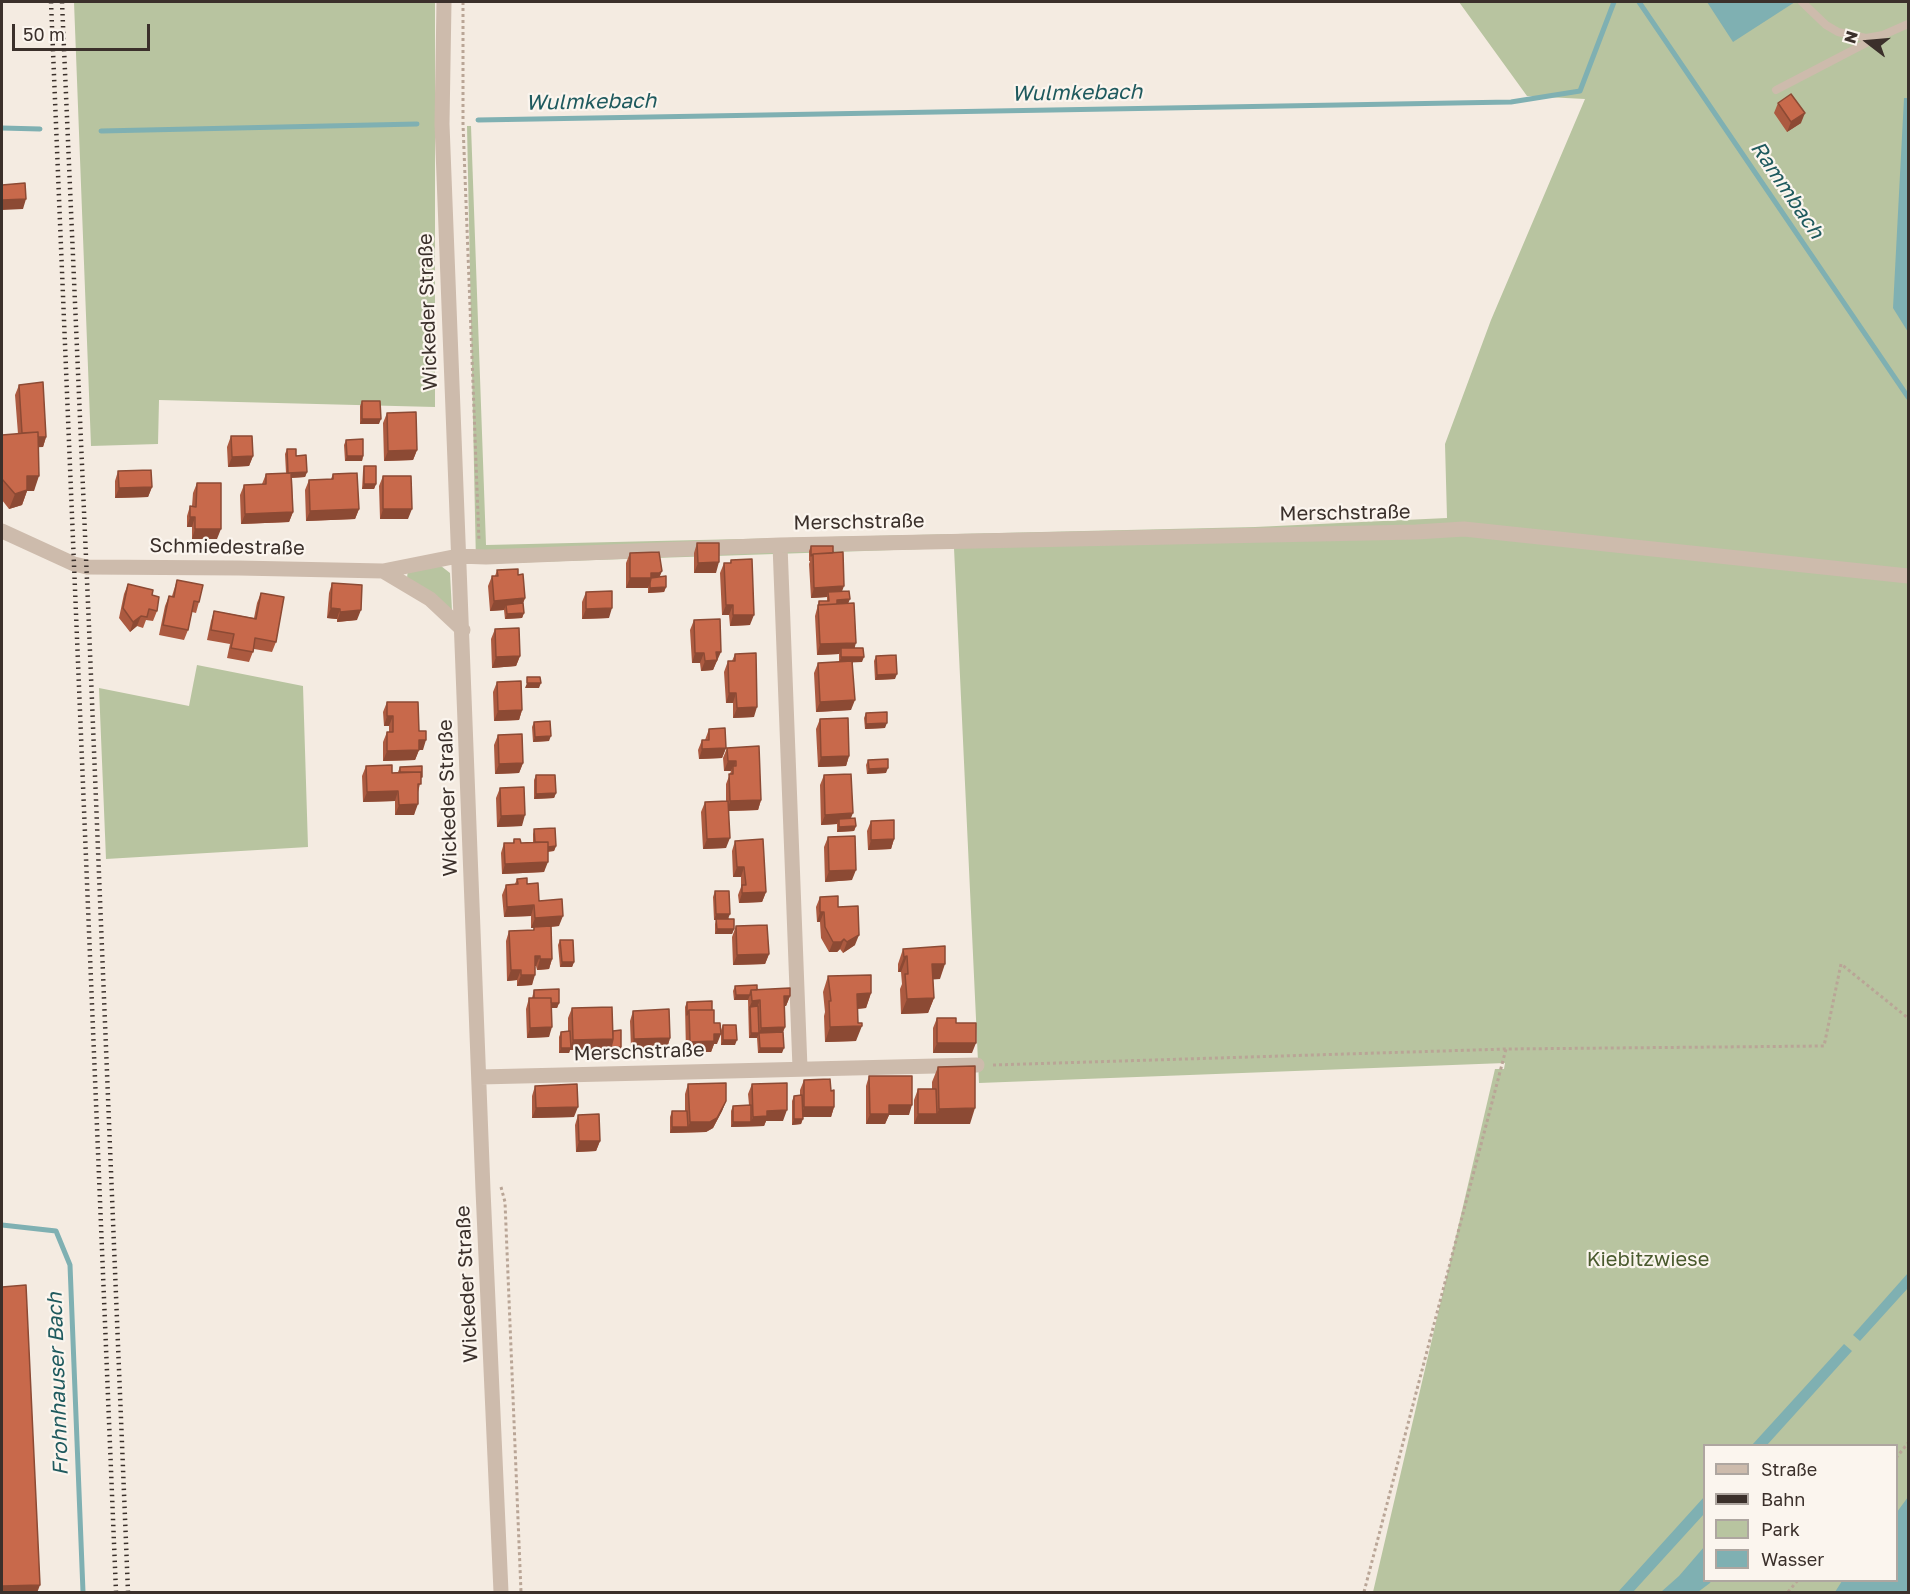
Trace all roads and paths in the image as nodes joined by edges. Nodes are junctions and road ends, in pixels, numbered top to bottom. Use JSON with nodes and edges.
{"nodes":[{"id":1,"x":444,"y":2,"type":"edge"},
{"id":2,"x":463,"y":2,"type":"edge"},
{"id":3,"x":1802,"y":2,"type":"edge"},
{"id":4,"x":1908,"y":24,"type":"edge"},
{"id":5,"x":1883,"y":35,"type":"junction"},
{"id":6,"x":1776,"y":90,"type":"dead end"},
{"id":7,"x":2,"y":531,"type":"edge"},
{"id":8,"x":780,"y":545,"type":"junction"},
{"id":9,"x":458,"y":556,"type":"junction"},
{"id":10,"x":475,"y":557,"type":"junction"},
{"id":11,"x":383,"y":571,"type":"junction"},
{"id":12,"x":1908,"y":576,"type":"edge"},
{"id":13,"x":463,"y":630,"type":"junction"},
{"id":14,"x":1908,"y":1018,"type":"edge"},
{"id":15,"x":1506,"y":1049,"type":"junction"},
{"id":16,"x":977,"y":1065,"type":"joint"},
{"id":17,"x":800,"y":1068,"type":"junction"},
{"id":18,"x":480,"y":1077,"type":"junction"},
{"id":19,"x":1908,"y":1443,"type":"edge"},
{"id":20,"x":1898,"y":1456,"type":"edge"},
{"id":21,"x":501,"y":1593,"type":"edge"},
{"id":22,"x":1364,"y":1593,"type":"edge"}],
"edges":[{"from":1,"to":9,"type":"street","name":"Wickeder Straße"},
{"from":2,"to":10,"type":"path"},
{"from":3,"to":5,"type":"lane"},
{"from":4,"to":5,"type":"lane"},
{"from":5,"to":6,"type":"lane"},
{"from":7,"to":11,"type":"street","name":"Schmiedestraße"},
{"from":8,"to":10,"type":"street","name":"Merschstraße"},
{"from":8,"to":12,"type":"street","name":"Merschstraße"},
{"from":8,"to":17,"type":"street","name":"Merschstraße"},
{"from":9,"to":10,"type":"street","name":"Merschstraße"},
{"from":9,"to":11,"type":"street","name":"Schmiedestraße"},
{"from":9,"to":13,"type":"street","name":"Wickeder Straße"},
{"from":11,"to":13,"type":"street"},
{"from":13,"to":18,"type":"street","name":"Wickeder Straße"},
{"from":14,"to":15,"type":"path"},
{"from":15,"to":16,"type":"path"},
{"from":15,"to":22,"type":"path"},
{"from":16,"to":17,"type":"street","name":"Merschstraße"},
{"from":17,"to":18,"type":"street","name":"Merschstraße"},
{"from":18,"to":21,"type":"street","name":"Wickeder Straße"},
{"from":19,"to":20,"type":"path"}]}
